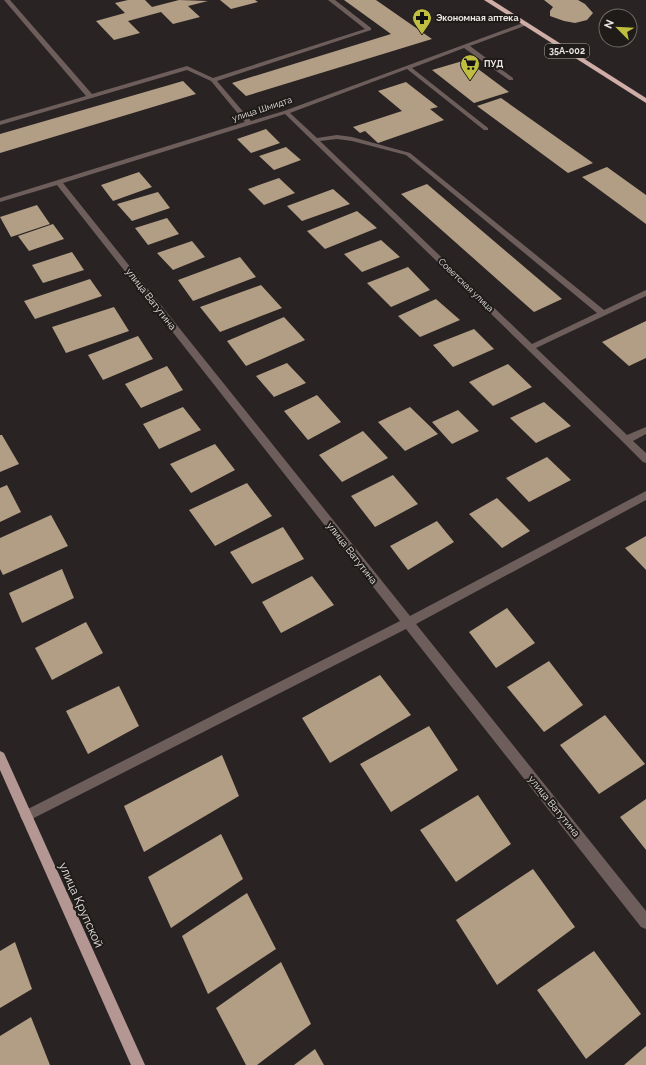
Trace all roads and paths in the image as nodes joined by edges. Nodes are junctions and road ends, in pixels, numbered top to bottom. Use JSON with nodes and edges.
{"nodes":[{"id":1,"x":7,"y":0,"type":"edge"},
{"id":2,"x":331,"y":0,"type":"edge"},
{"id":3,"x":487,"y":0,"type":"edge"},
{"id":4,"x":526,"y":24,"type":"junction"},
{"id":5,"x":466,"y":46,"type":"junction"},
{"id":6,"x":408,"y":67,"type":"junction"},
{"id":7,"x":511,"y":79,"type":"dead end"},
{"id":8,"x":213,"y":80,"type":"junction"},
{"id":9,"x":90,"y":96,"type":"junction"},
{"id":10,"x":646,"y":101,"type":"edge"},
{"id":11,"x":286,"y":112,"type":"junction"},
{"id":12,"x":0,"y":123,"type":"edge"},
{"id":13,"x":249,"y":123,"type":"junction"},
{"id":14,"x":486,"y":129,"type":"dead end"},
{"id":15,"x":316,"y":140,"type":"junction"},
{"id":16,"x":59,"y":183,"type":"junction"},
{"id":17,"x":0,"y":200,"type":"edge"},
{"id":18,"x":646,"y":293,"type":"edge"},
{"id":19,"x":603,"y":313,"type":"junction"},
{"id":20,"x":530,"y":348,"type":"junction"},
{"id":21,"x":646,"y":430,"type":"edge"},
{"id":22,"x":626,"y":440,"type":"junction"},
{"id":23,"x":646,"y":459,"type":"edge"},
{"id":24,"x":646,"y":495,"type":"edge"},
{"id":25,"x":408,"y":623,"type":"junction"},
{"id":26,"x":0,"y":756,"type":"edge"},
{"id":27,"x":26,"y":816,"type":"junction"},
{"id":28,"x":646,"y":922,"type":"edge"},
{"id":29,"x":138,"y":1065,"type":"edge"}],
"edges":[{"from":1,"to":9,"type":"street"},
{"from":2,"to":8,"type":"street"},
{"from":3,"to":4,"type":"highway","number":"35А-002"},
{"from":4,"to":5,"type":"street","name":"улица Шмидта"},
{"from":4,"to":10,"type":"highway","number":"35А-002"},
{"from":5,"to":6,"type":"street","name":"улица Шмидта"},
{"from":5,"to":7,"type":"street"},
{"from":6,"to":11,"type":"street","name":"улица Шмидта"},
{"from":6,"to":14,"type":"street"},
{"from":8,"to":9,"type":"street"},
{"from":8,"to":13,"type":"street"},
{"from":9,"to":12,"type":"street"},
{"from":11,"to":13,"type":"street","name":"улица Шмидта"},
{"from":11,"to":15,"type":"street","name":"Советская улица"},
{"from":13,"to":16,"type":"street","name":"улица Шмидта"},
{"from":15,"to":19,"type":"street"},
{"from":15,"to":20,"type":"street","name":"Советская улица"},
{"from":16,"to":17,"type":"street","name":"улица Шмидта"},
{"from":16,"to":25,"type":"street","name":"улица Ватутина"},
{"from":18,"to":19,"type":"street"},
{"from":19,"to":20,"type":"street"},
{"from":20,"to":22,"type":"street","name":"Советская улица"},
{"from":21,"to":22,"type":"street"},
{"from":22,"to":23,"type":"street","name":"Советская улица"},
{"from":24,"to":25,"type":"street"},
{"from":25,"to":27,"type":"street"},
{"from":25,"to":28,"type":"street","name":"улица Ватутина"},
{"from":26,"to":27,"type":"main road","name":"улица Крупской"},
{"from":27,"to":29,"type":"main road","name":"улица Крупской"}]}
